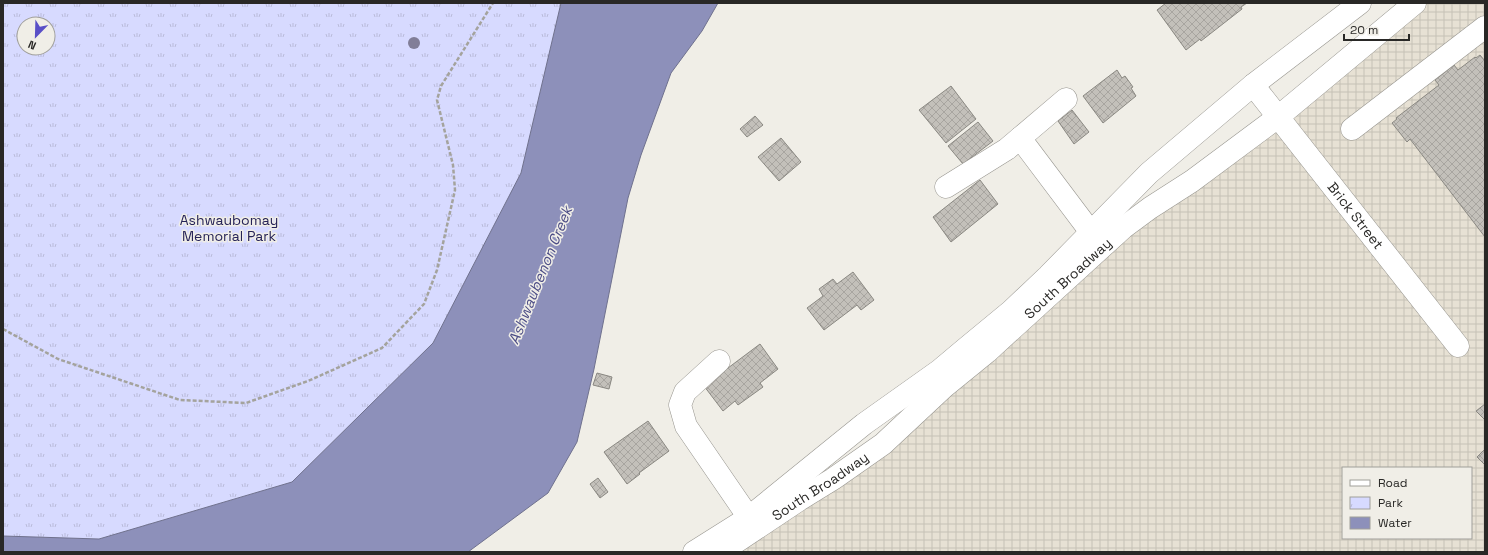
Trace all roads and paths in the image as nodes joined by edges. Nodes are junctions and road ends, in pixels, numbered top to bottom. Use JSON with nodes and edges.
{"nodes":[{"id":1,"x":493,"y":3,"type":"edge"},
{"id":2,"x":1360,"y":3,"type":"edge"},
{"id":3,"x":1415,"y":3,"type":"edge"},
{"id":4,"x":1485,"y":27,"type":"edge"},
{"id":5,"x":1253,"y":85,"type":"junction"},
{"id":6,"x":1066,"y":99,"type":"dead end"},
{"id":7,"x":1278,"y":117,"type":"junction"},
{"id":8,"x":1352,"y":129,"type":"dead end"},
{"id":9,"x":1020,"y":138,"type":"junction"},
{"id":10,"x":946,"y":187,"type":"dead end"},
{"id":11,"x":1096,"y":240,"type":"junction"},
{"id":12,"x":3,"y":329,"type":"edge"},
{"id":13,"x":1458,"y":346,"type":"dead end"},
{"id":14,"x":719,"y":361,"type":"dead end"},
{"id":15,"x":752,"y":523,"type":"junction"},
{"id":16,"x":694,"y":552,"type":"edge"},
{"id":17,"x":721,"y":552,"type":"edge"}],
"edges":[{"from":1,"to":12,"type":"path"},
{"from":2,"to":5,"type":"street","name":"South Broadway"},
{"from":3,"to":7,"type":"street","name":"South Broadway"},
{"from":4,"to":8,"type":"street"},
{"from":5,"to":7,"type":"street","name":"Brick Street"},
{"from":5,"to":11,"type":"street","name":"South Broadway"},
{"from":6,"to":9,"type":"street"},
{"from":7,"to":11,"type":"street","name":"South Broadway"},
{"from":7,"to":13,"type":"street","name":"Brick Street"},
{"from":9,"to":10,"type":"street"},
{"from":9,"to":11,"type":"street"},
{"from":11,"to":15,"type":"street","name":"South Broadway"},
{"from":14,"to":15,"type":"street"},
{"from":15,"to":16,"type":"street","name":"South Broadway"},
{"from":15,"to":17,"type":"street","name":"South Broadway"}]}
